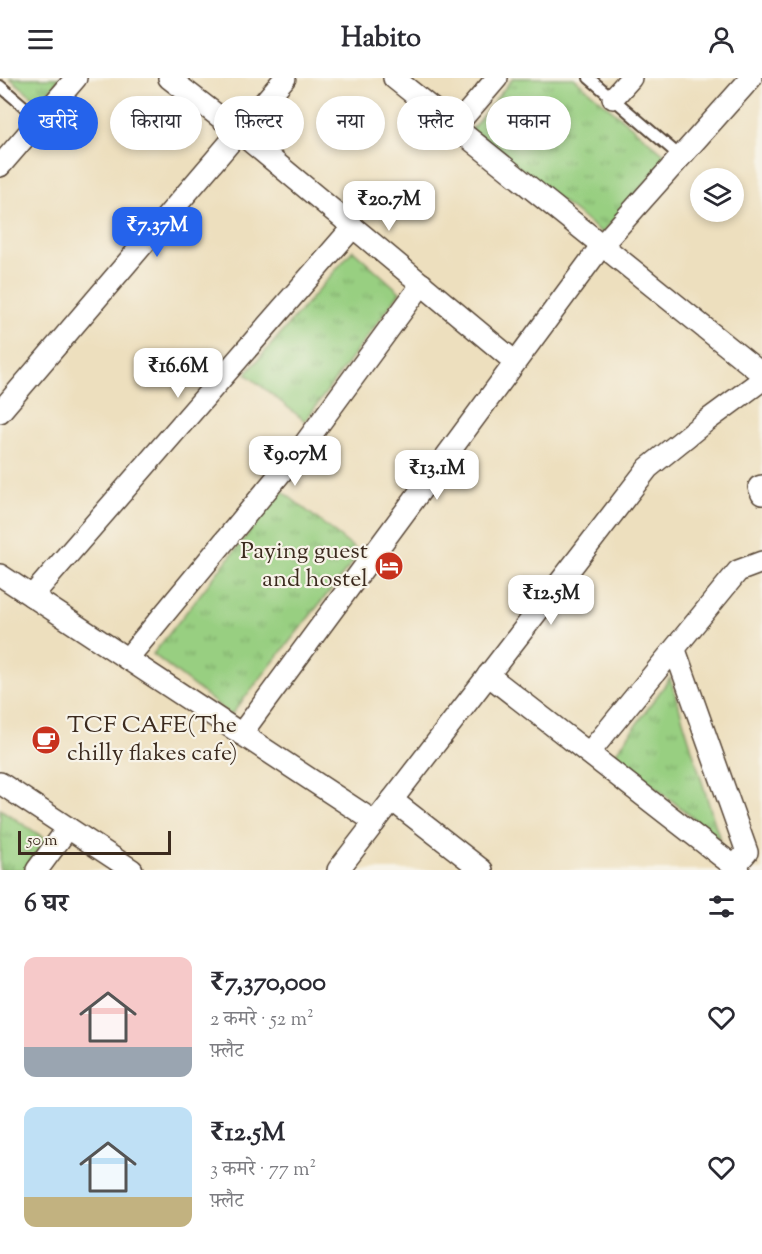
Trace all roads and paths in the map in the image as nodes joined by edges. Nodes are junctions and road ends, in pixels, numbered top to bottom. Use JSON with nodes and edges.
{"nodes":[{"id":1,"x":76,"y":78,"type":"edge"},
{"id":2,"x":169,"y":78,"type":"edge"},
{"id":3,"x":285,"y":78,"type":"edge"},
{"id":4,"x":394,"y":78,"type":"edge"},
{"id":5,"x":496,"y":78,"type":"edge"},
{"id":6,"x":589,"y":78,"type":"edge"},
{"id":7,"x":631,"y":78,"type":"edge"},
{"id":8,"x":751,"y":78,"type":"edge"},
{"id":9,"x":0,"y":86,"type":"edge"},
{"id":10,"x":61,"y":96,"type":"edge"},
{"id":11,"x":270,"y":96,"type":"edge"},
{"id":12,"x":416,"y":96,"type":"edge"},
{"id":13,"x":612,"y":98,"type":"junction"},
{"id":14,"x":18,"y":101,"type":"edge"},
{"id":15,"x":474,"y":104,"type":"edge"},
{"id":16,"x":214,"y":113,"type":"edge"},
{"id":17,"x":474,"y":142,"type":"edge"},
{"id":18,"x":18,"y":145,"type":"edge"},
{"id":19,"x":224,"y":150,"type":"edge"},
{"id":20,"x":261,"y":150,"type":"edge"},
{"id":21,"x":681,"y":157,"type":"junction"},
{"id":22,"x":0,"y":166,"type":"edge"},
{"id":23,"x":353,"y":227,"type":"junction"},
{"id":24,"x":602,"y":245,"type":"junction"},
{"id":25,"x":422,"y":284,"type":"junction"},
{"id":26,"x":515,"y":362,"type":"junction"},
{"id":27,"x":762,"y":374,"type":"edge"},
{"id":28,"x":762,"y":380,"type":"edge"},
{"id":29,"x":0,"y":412,"type":"edge"},
{"id":30,"x":762,"y":486,"type":"edge"},
{"id":31,"x":762,"y":494,"type":"edge"},
{"id":32,"x":762,"y":562,"type":"edge"},
{"id":33,"x":0,"y":575,"type":"edge"},
{"id":34,"x":32,"y":596,"type":"junction"},
{"id":35,"x":675,"y":650,"type":"junction"},
{"id":36,"x":127,"y":659,"type":"junction"},
{"id":37,"x":488,"y":675,"type":"junction"},
{"id":38,"x":241,"y":734,"type":"junction"},
{"id":39,"x":589,"y":753,"type":"junction"},
{"id":40,"x":0,"y":783,"type":"edge"},
{"id":41,"x":392,"y":800,"type":"junction"},
{"id":42,"x":375,"y":822,"type":"junction"},
{"id":43,"x":68,"y":828,"type":"junction"},
{"id":44,"x":736,"y":868,"type":"edge"},
{"id":45,"x":38,"y":870,"type":"edge"},
{"id":46,"x":132,"y":870,"type":"edge"},
{"id":47,"x":339,"y":870,"type":"edge"},
{"id":48,"x":482,"y":870,"type":"edge"}],
"edges":[{"from":1,"to":10,"type":"street"},
{"from":2,"to":16,"type":"street"},
{"from":3,"to":11,"type":"street"},
{"from":4,"to":12,"type":"street"},
{"from":5,"to":15,"type":"street"},
{"from":6,"to":13,"type":"lane"},
{"from":7,"to":13,"type":"street"},
{"from":8,"to":21,"type":"street"},
{"from":9,"to":14,"type":"lane"},
{"from":13,"to":21,"type":"lane"},
{"from":17,"to":24,"type":"street"},
{"from":18,"to":22,"type":"street"},
{"from":19,"to":29,"type":"street"},
{"from":20,"to":23,"type":"street"},
{"from":21,"to":24,"type":"street"},
{"from":23,"to":25,"type":"street"},
{"from":23,"to":34,"type":"street"},
{"from":24,"to":26,"type":"street"},
{"from":24,"to":27,"type":"street"},
{"from":25,"to":26,"type":"street"},
{"from":25,"to":36,"type":"street"},
{"from":26,"to":38,"type":"street"},
{"from":28,"to":37,"type":"street"},
{"from":30,"to":31,"type":"street"},
{"from":32,"to":35,"type":"street"},
{"from":33,"to":34,"type":"street"},
{"from":34,"to":36,"type":"street"},
{"from":35,"to":39,"type":"street"},
{"from":35,"to":44,"type":"street"},
{"from":36,"to":38,"type":"street"},
{"from":37,"to":39,"type":"street"},
{"from":37,"to":41,"type":"street"},
{"from":38,"to":42,"type":"street"},
{"from":39,"to":44,"type":"street"},
{"from":40,"to":43,"type":"street"},
{"from":41,"to":42,"type":"street"},
{"from":41,"to":48,"type":"street"},
{"from":42,"to":47,"type":"street"},
{"from":43,"to":45,"type":"street"},
{"from":43,"to":46,"type":"street"}]}
